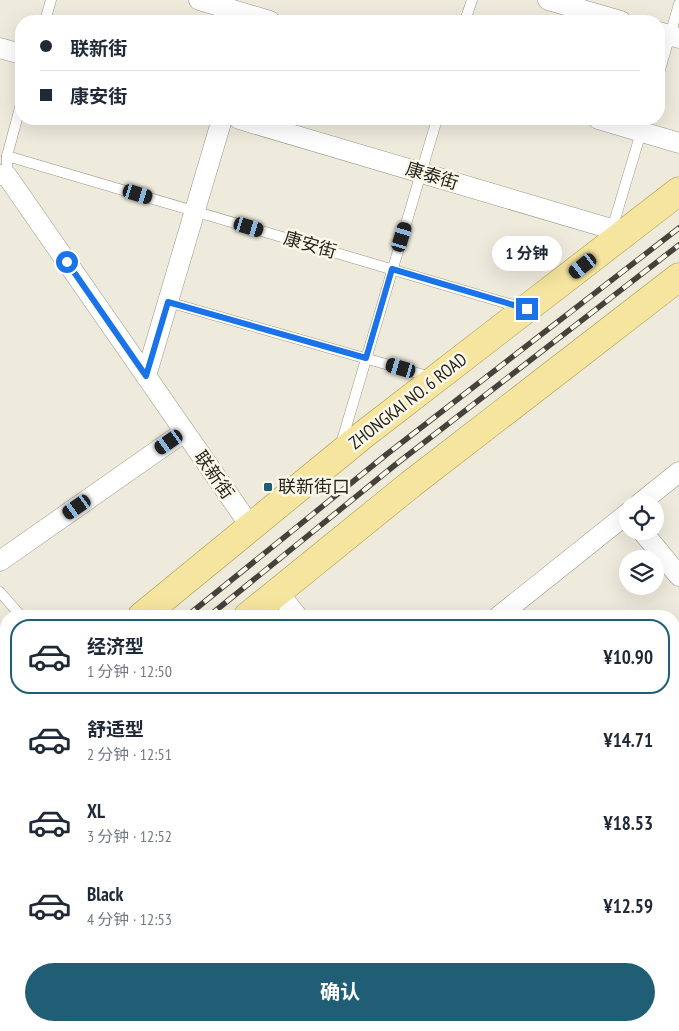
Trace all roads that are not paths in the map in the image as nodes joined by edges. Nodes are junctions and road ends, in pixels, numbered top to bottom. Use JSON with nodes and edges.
{"nodes":[{"id":1,"x":51,"y":0,"type":"edge"},
{"id":2,"x":199,"y":0,"type":"edge"},
{"id":3,"x":472,"y":0,"type":"edge"},
{"id":4,"x":548,"y":0,"type":"edge"},
{"id":5,"x":679,"y":4,"type":"edge"},
{"id":6,"x":47,"y":15,"type":"edge"},
{"id":7,"x":258,"y":15,"type":"edge"},
{"id":8,"x":467,"y":15,"type":"edge"},
{"id":9,"x":600,"y":15,"type":"edge"},
{"id":10,"x":669,"y":35,"type":"edge"},
{"id":11,"x":0,"y":48,"type":"edge"},
{"id":12,"x":665,"y":50,"type":"edge"},
{"id":13,"x":15,"y":52,"type":"edge"},
{"id":14,"x":15,"y":125,"type":"edge"},
{"id":15,"x":220,"y":125,"type":"edge"},
{"id":16,"x":259,"y":125,"type":"edge"},
{"id":17,"x":435,"y":125,"type":"edge"},
{"id":18,"x":643,"y":125,"type":"edge"},
{"id":19,"x":679,"y":143,"type":"edge"},
{"id":20,"x":7,"y":156,"type":"junction"},
{"id":21,"x":421,"y":173,"type":"junction"},
{"id":22,"x":3,"y":176,"type":"edge"},
{"id":23,"x":679,"y":192,"type":"edge"},
{"id":24,"x":195,"y":211,"type":"junction"},
{"id":25,"x":619,"y":231,"type":"junction"},
{"id":26,"x":392,"y":269,"type":"junction"},
{"id":27,"x":679,"y":277,"type":"edge"},
{"id":28,"x":168,"y":302,"type":"junction"},
{"id":29,"x":527,"y":309,"type":"junction"},
{"id":30,"x":366,"y":358,"type":"junction"},
{"id":31,"x":146,"y":376,"type":"junction"},
{"id":32,"x":437,"y":379,"type":"junction"},
{"id":33,"x":184,"y":432,"type":"junction"},
{"id":34,"x":337,"y":456,"type":"junction"},
{"id":35,"x":679,"y":472,"type":"edge"},
{"id":36,"x":650,"y":495,"type":"edge"},
{"id":37,"x":619,"y":520,"type":"edge"},
{"id":38,"x":251,"y":527,"type":"junction"},
{"id":39,"x":649,"y":540,"type":"edge"},
{"id":40,"x":0,"y":561,"type":"edge"},
{"id":41,"x":679,"y":576,"type":"edge"},
{"id":42,"x":0,"y":592,"type":"edge"},
{"id":43,"x":278,"y":592,"type":"junction"},
{"id":44,"x":16,"y":610,"type":"edge"},
{"id":45,"x":149,"y":610,"type":"edge"},
{"id":46,"x":256,"y":610,"type":"edge"},
{"id":47,"x":292,"y":610,"type":"edge"},
{"id":48,"x":507,"y":610,"type":"edge"}],
"edges":[{"from":1,"to":6,"type":"lane"},
{"from":2,"to":7,"type":"street"},
{"from":3,"to":8,"type":"lane"},
{"from":4,"to":9,"type":"street"},
{"from":5,"to":10,"type":"lane"},
{"from":10,"to":12,"type":"lane"},
{"from":11,"to":13,"type":"street"},
{"from":14,"to":20,"type":"lane"},
{"from":15,"to":24,"type":"street"},
{"from":16,"to":21,"type":"street","name":"康泰街"},
{"from":17,"to":21,"type":"lane"},
{"from":18,"to":19,"type":"street"},
{"from":18,"to":25,"type":"lane"},
{"from":20,"to":22,"type":"lane"},
{"from":20,"to":24,"type":"lane","name":"康安街"},
{"from":21,"to":25,"type":"street","name":"康泰街"},
{"from":21,"to":26,"type":"lane"},
{"from":22,"to":31,"type":"street","name":"联新街"},
{"from":23,"to":25,"type":"main road","name":"ZHONGKAI NO. 6 ROAD"},
{"from":24,"to":26,"type":"lane","name":"康安街"},
{"from":24,"to":28,"type":"street"},
{"from":25,"to":29,"type":"main road","name":"ZHONGKAI NO. 6 ROAD"},
{"from":26,"to":29,"type":"lane","name":"康安街"},
{"from":26,"to":30,"type":"lane"},
{"from":27,"to":43,"type":"main road"},
{"from":28,"to":30,"type":"lane"},
{"from":28,"to":31,"type":"street"},
{"from":29,"to":32,"type":"main road","name":"ZHONGKAI NO. 6 ROAD"},
{"from":30,"to":32,"type":"lane"},
{"from":30,"to":34,"type":"lane"},
{"from":31,"to":33,"type":"street","name":"联新街"},
{"from":32,"to":34,"type":"main road","name":"ZHONGKAI NO. 6 ROAD"},
{"from":33,"to":38,"type":"street","name":"联新街"},
{"from":33,"to":40,"type":"street"},
{"from":34,"to":38,"type":"main road","name":"ZHONGKAI NO. 6 ROAD"},
{"from":35,"to":36,"type":"street"},
{"from":37,"to":48,"type":"street"},
{"from":38,"to":45,"type":"main road","name":"ZHONGKAI NO. 6 ROAD"},
{"from":39,"to":41,"type":"street"},
{"from":42,"to":44,"type":"lane"},
{"from":43,"to":46,"type":"main road"},
{"from":43,"to":47,"type":"street"}]}
